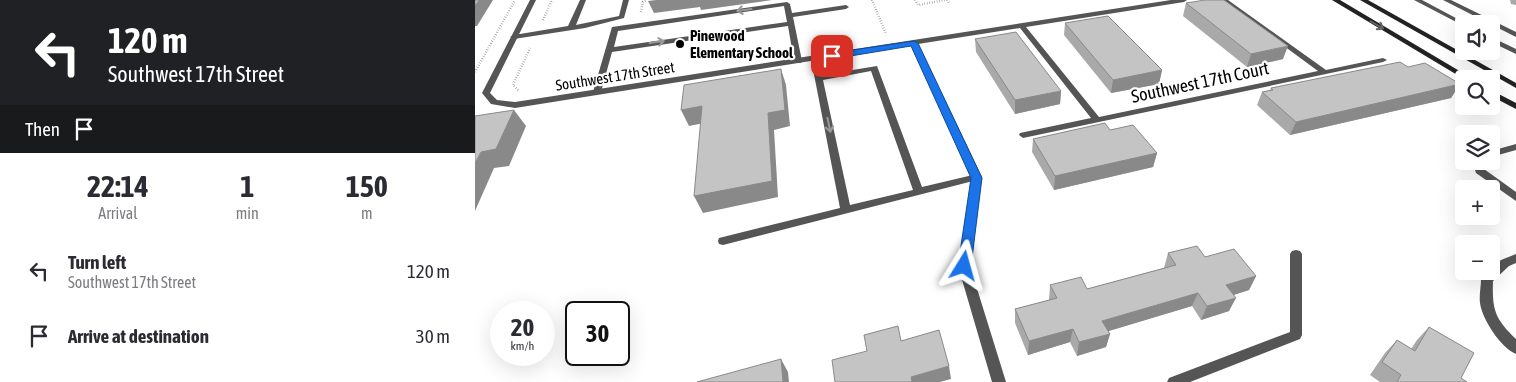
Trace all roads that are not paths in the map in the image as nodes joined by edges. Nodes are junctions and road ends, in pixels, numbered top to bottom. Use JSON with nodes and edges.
{"nodes":[{"id":1,"x":533,"y":0,"type":"edge"},
{"id":2,"x":583,"y":0,"type":"edge"},
{"id":3,"x":626,"y":0,"type":"edge"},
{"id":4,"x":1184,"y":0,"type":"edge"},
{"id":5,"x":1224,"y":0,"type":"edge"},
{"id":6,"x":1335,"y":0,"type":"edge"},
{"id":7,"x":1363,"y":0,"type":"edge"},
{"id":8,"x":1417,"y":0,"type":"edge"},
{"id":9,"x":1446,"y":0,"type":"edge"},
{"id":10,"x":846,"y":7,"type":"dead end"},
{"id":11,"x":790,"y":19,"type":"junction"},
{"id":12,"x":1455,"y":19,"type":"edge"},
{"id":13,"x":1022,"y":26,"type":"junction"},
{"id":14,"x":571,"y":28,"type":"junction"},
{"id":15,"x":1516,"y":35,"type":"edge"},
{"id":16,"x":514,"y":37,"type":"junction"},
{"id":17,"x":914,"y":43,"type":"junction"},
{"id":18,"x":1500,"y":44,"type":"edge"},
{"id":19,"x":609,"y":50,"type":"junction"},
{"id":20,"x":1516,"y":52,"type":"edge"},
{"id":21,"x":815,"y":58,"type":"junction"},
{"id":22,"x":1383,"y":60,"type":"dead end"},
{"id":23,"x":798,"y":61,"type":"junction"},
{"id":24,"x":1455,"y":71,"type":"edge"},
{"id":25,"x":1324,"y":72,"type":"junction"},
{"id":26,"x":819,"y":78,"type":"junction"},
{"id":27,"x":1516,"y":86,"type":"edge"},
{"id":28,"x":597,"y":92,"type":"junction"},
{"id":29,"x":1500,"y":97,"type":"edge"},
{"id":30,"x":1516,"y":106,"type":"edge"},
{"id":31,"x":1097,"y":120,"type":"junction"},
{"id":32,"x":1023,"y":135,"type":"dead end"},
{"id":33,"x":1516,"y":147,"type":"edge"},
{"id":34,"x":1500,"y":151,"type":"edge"},
{"id":35,"x":1479,"y":170,"type":"edge"},
{"id":36,"x":977,"y":178,"type":"junction"},
{"id":37,"x":919,"y":192,"type":"junction"},
{"id":38,"x":1516,"y":197,"type":"edge"},
{"id":39,"x":847,"y":211,"type":"junction"},
{"id":40,"x":723,"y":240,"type":"dead end"},
{"id":41,"x":1296,"y":254,"type":"dead end"},
{"id":42,"x":1516,"y":258,"type":"edge"},
{"id":43,"x":1516,"y":348,"type":"edge"},
{"id":44,"x":999,"y":382,"type":"edge"},
{"id":45,"x":1173,"y":382,"type":"edge"}],
"edges":[{"from":1,"to":16,"type":"street"},
{"from":2,"to":14,"type":"street"},
{"from":3,"to":14,"type":"street"},
{"from":4,"to":13,"type":"street","name":"Southwest 17th Street"},
{"from":5,"to":25,"type":"street"},
{"from":6,"to":24,"type":"street","one_way":true},
{"from":7,"to":27,"type":"street"},
{"from":8,"to":12,"type":"street"},
{"from":9,"to":15,"type":"street"},
{"from":10,"to":11,"type":"street"},
{"from":19,"to":11,"type":"street","one_way":true},
{"from":11,"to":19,"type":"street","one_way":true},
{"from":11,"to":23,"type":"street"},
{"from":13,"to":17,"type":"street","name":"Southwest 17th Street"},
{"from":13,"to":31,"type":"street"},
{"from":14,"to":16,"type":"street"},
{"from":16,"to":28,"type":"street","name":"Southwest 17th Street"},
{"from":17,"to":21,"type":"street","name":"Southwest 17th Street"},
{"from":17,"to":36,"type":"street"},
{"from":18,"to":20,"type":"street"},
{"from":19,"to":28,"type":"street"},
{"from":21,"to":23,"type":"street","name":"Southwest 17th Street"},
{"from":21,"to":26,"type":"street"},
{"from":22,"to":25,"type":"street","name":"Southwest 17th Court"},
{"from":23,"to":28,"type":"street","name":"Southwest 17th Street"},
{"from":25,"to":31,"type":"street","name":"Southwest 17th Court"},
{"from":26,"to":37,"type":"street"},
{"from":26,"to":39,"type":"street","one_way":true},
{"from":29,"to":30,"type":"street"},
{"from":31,"to":32,"type":"street","name":"Southwest 17th Court"},
{"from":33,"to":34,"type":"street"},
{"from":35,"to":38,"type":"street"},
{"from":36,"to":37,"type":"street"},
{"from":36,"to":44,"type":"street"},
{"from":37,"to":39,"type":"street"},
{"from":39,"to":40,"type":"street"},
{"from":41,"to":45,"type":"street"},
{"from":42,"to":43,"type":"street"}]}
